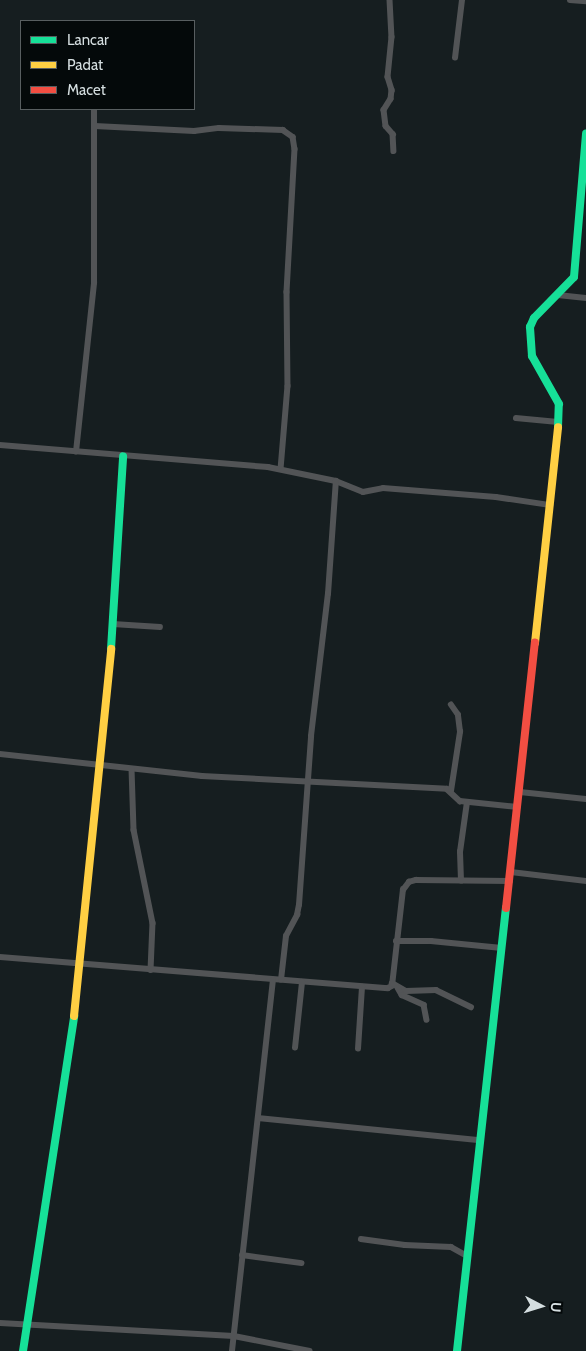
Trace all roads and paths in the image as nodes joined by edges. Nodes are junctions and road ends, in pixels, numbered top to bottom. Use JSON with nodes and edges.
{"nodes":[{"id":1,"x":390,"y":0,"type":"edge"},
{"id":2,"x":462,"y":0,"type":"edge"},
{"id":3,"x":570,"y":0,"type":"edge"},
{"id":4,"x":586,"y":1,"type":"edge"},
{"id":5,"x":455,"y":58,"type":"dead end"},
{"id":6,"x":94,"y":110,"type":"edge"},
{"id":7,"x":95,"y":126,"type":"junction"},
{"id":8,"x":586,"y":134,"type":"edge"},
{"id":9,"x":394,"y":151,"type":"dead end"},
{"id":10,"x":558,"y":295,"type":"junction"},
{"id":11,"x":586,"y":298,"type":"edge"},
{"id":12,"x":516,"y":418,"type":"dead end"},
{"id":13,"x":558,"y":422,"type":"junction"},
{"id":14,"x":0,"y":445,"type":"edge"},
{"id":15,"x":76,"y":452,"type":"junction"},
{"id":16,"x":123,"y":456,"type":"junction"},
{"id":17,"x":281,"y":469,"type":"junction"},
{"id":18,"x":336,"y":481,"type":"junction"},
{"id":19,"x":550,"y":505,"type":"junction"},
{"id":20,"x":113,"y":624,"type":"junction"},
{"id":21,"x":160,"y":627,"type":"dead end"},
{"id":22,"x":451,"y":705,"type":"dead end"},
{"id":23,"x":0,"y":754,"type":"edge"},
{"id":24,"x":98,"y":766,"type":"junction"},
{"id":25,"x":132,"y":769,"type":"junction"},
{"id":26,"x":307,"y":783,"type":"junction"},
{"id":27,"x":451,"y":791,"type":"junction"},
{"id":28,"x":520,"y":792,"type":"junction"},
{"id":29,"x":586,"y":798,"type":"edge"},
{"id":30,"x":467,"y":802,"type":"junction"},
{"id":31,"x":518,"y":807,"type":"junction"},
{"id":32,"x":511,"y":872,"type":"junction"},
{"id":33,"x":586,"y":880,"type":"edge"},
{"id":34,"x":461,"y":881,"type":"junction"},
{"id":35,"x":510,"y":881,"type":"junction"},
{"id":36,"x":396,"y":941,"type":"junction"},
{"id":37,"x":502,"y":948,"type":"junction"},
{"id":38,"x":0,"y":957,"type":"edge"},
{"id":39,"x":78,"y":964,"type":"junction"},
{"id":40,"x":151,"y":970,"type":"junction"},
{"id":41,"x":273,"y":980,"type":"junction"},
{"id":42,"x":280,"y":980,"type":"junction"},
{"id":43,"x":302,"y":982,"type":"junction"},
{"id":44,"x":392,"y":982,"type":"junction"},
{"id":45,"x":362,"y":987,"type":"junction"},
{"id":46,"x":398,"y":988,"type":"junction"},
{"id":47,"x":471,"y":1007,"type":"dead end"},
{"id":48,"x":427,"y":1020,"type":"dead end"},
{"id":49,"x":295,"y":1048,"type":"dead end"},
{"id":50,"x":358,"y":1049,"type":"dead end"},
{"id":51,"x":258,"y":1118,"type":"junction"},
{"id":52,"x":480,"y":1140,"type":"junction"},
{"id":53,"x":361,"y":1239,"type":"dead end"},
{"id":54,"x":242,"y":1255,"type":"junction"},
{"id":55,"x":467,"y":1256,"type":"junction"},
{"id":56,"x":301,"y":1263,"type":"dead end"},
{"id":57,"x":0,"y":1322,"type":"edge"},
{"id":58,"x":26,"y":1325,"type":"junction"},
{"id":59,"x":234,"y":1336,"type":"junction"},
{"id":60,"x":23,"y":1351,"type":"edge"},
{"id":61,"x":232,"y":1351,"type":"edge"},
{"id":62,"x":310,"y":1351,"type":"edge"},
{"id":63,"x":457,"y":1351,"type":"edge"}],
"edges":[{"from":1,"to":9,"type":"street"},
{"from":2,"to":5,"type":"street"},
{"from":3,"to":4,"type":"street"},
{"from":6,"to":7,"type":"street"},
{"from":7,"to":15,"type":"street"},
{"from":7,"to":17,"type":"street"},
{"from":8,"to":10,"type":"street"},
{"from":10,"to":11,"type":"street"},
{"from":10,"to":13,"type":"street"},
{"from":12,"to":13,"type":"street"},
{"from":13,"to":19,"type":"street"},
{"from":14,"to":15,"type":"street"},
{"from":15,"to":16,"type":"street"},
{"from":16,"to":17,"type":"street"},
{"from":16,"to":20,"type":"street"},
{"from":17,"to":18,"type":"street"},
{"from":18,"to":19,"type":"street"},
{"from":18,"to":26,"type":"street"},
{"from":19,"to":28,"type":"street"},
{"from":20,"to":21,"type":"street"},
{"from":20,"to":24,"type":"street"},
{"from":22,"to":27,"type":"street"},
{"from":23,"to":24,"type":"street"},
{"from":24,"to":25,"type":"street"},
{"from":24,"to":39,"type":"street"},
{"from":25,"to":26,"type":"street"},
{"from":25,"to":40,"type":"street"},
{"from":26,"to":27,"type":"street"},
{"from":26,"to":42,"type":"street"},
{"from":27,"to":30,"type":"street"},
{"from":28,"to":29,"type":"street"},
{"from":28,"to":31,"type":"street"},
{"from":30,"to":31,"type":"street"},
{"from":30,"to":34,"type":"street"},
{"from":31,"to":32,"type":"street"},
{"from":32,"to":33,"type":"street"},
{"from":32,"to":35,"type":"street"},
{"from":34,"to":35,"type":"street"},
{"from":34,"to":36,"type":"street"},
{"from":35,"to":37,"type":"street"},
{"from":36,"to":37,"type":"street"},
{"from":36,"to":44,"type":"street"},
{"from":37,"to":52,"type":"street"},
{"from":38,"to":39,"type":"street"},
{"from":39,"to":40,"type":"street"},
{"from":39,"to":58,"type":"street"},
{"from":40,"to":41,"type":"street"},
{"from":41,"to":42,"type":"street"},
{"from":41,"to":51,"type":"street"},
{"from":42,"to":43,"type":"street"},
{"from":43,"to":45,"type":"street"},
{"from":43,"to":49,"type":"street"},
{"from":44,"to":45,"type":"street"},
{"from":44,"to":46,"type":"street"},
{"from":45,"to":50,"type":"street"},
{"from":46,"to":47,"type":"street"},
{"from":46,"to":48,"type":"street"},
{"from":51,"to":52,"type":"street"},
{"from":51,"to":54,"type":"street"},
{"from":52,"to":55,"type":"street"},
{"from":53,"to":55,"type":"street"},
{"from":54,"to":56,"type":"street"},
{"from":54,"to":59,"type":"street"},
{"from":55,"to":63,"type":"street"},
{"from":57,"to":58,"type":"street"},
{"from":58,"to":59,"type":"street"},
{"from":58,"to":60,"type":"street"},
{"from":59,"to":61,"type":"street"},
{"from":59,"to":62,"type":"street"}]}
